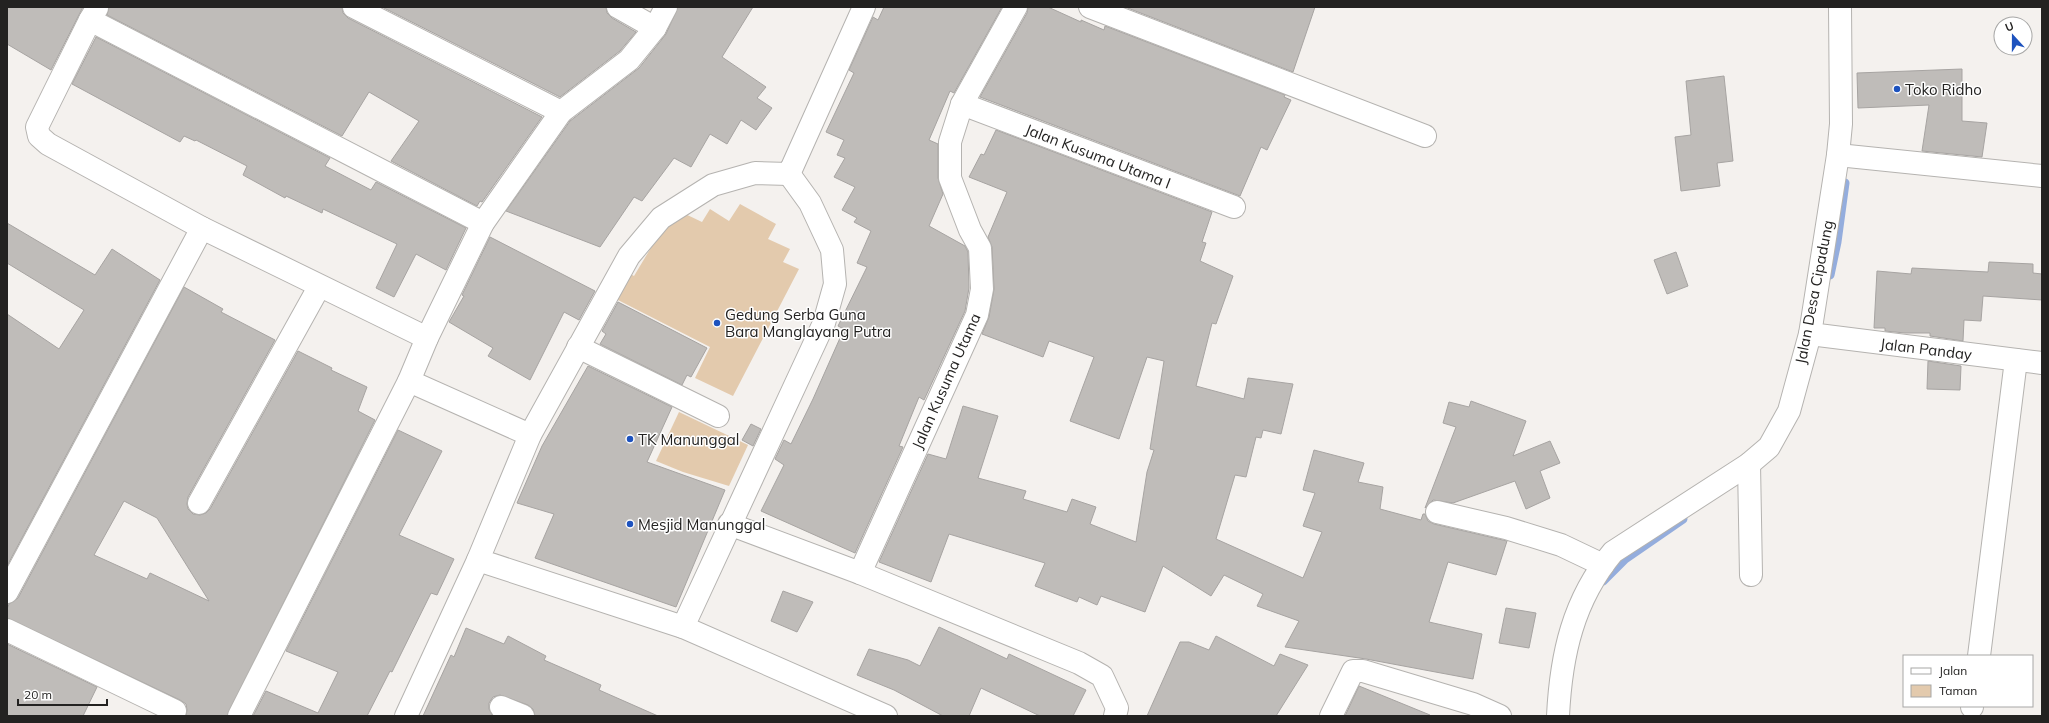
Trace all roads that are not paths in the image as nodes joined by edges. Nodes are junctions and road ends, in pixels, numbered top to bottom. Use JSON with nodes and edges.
{"nodes":[{"id":1,"x":354,"y":7,"type":"edge"},
{"id":2,"x":618,"y":7,"type":"edge"},
{"id":3,"x":666,"y":7,"type":"edge"},
{"id":4,"x":864,"y":7,"type":"edge"},
{"id":5,"x":1016,"y":7,"type":"edge"},
{"id":6,"x":1090,"y":7,"type":"edge"},
{"id":7,"x":1840,"y":7,"type":"edge"},
{"id":8,"x":93,"y":13,"type":"edge"},
{"id":9,"x":655,"y":28,"type":"junction"},
{"id":10,"x":962,"y":104,"type":"junction"},
{"id":11,"x":561,"y":112,"type":"junction"},
{"id":12,"x":1425,"y":136,"type":"dead end"},
{"id":13,"x":1838,"y":155,"type":"junction"},
{"id":14,"x":789,"y":174,"type":"junction"},
{"id":15,"x":2042,"y":176,"type":"edge"},
{"id":16,"x":1234,"y":207,"type":"dead end"},
{"id":17,"x":483,"y":223,"type":"junction"},
{"id":18,"x":202,"y":228,"type":"junction"},
{"id":19,"x":319,"y":287,"type":"junction"},
{"id":20,"x":1810,"y":334,"type":"junction"},
{"id":21,"x":427,"y":338,"type":"junction"},
{"id":22,"x":578,"y":346,"type":"junction"},
{"id":23,"x":2016,"y":360,"type":"junction"},
{"id":24,"x":2042,"y":363,"type":"edge"},
{"id":25,"x":409,"y":381,"type":"junction"},
{"id":26,"x":718,"y":416,"type":"dead end"},
{"id":27,"x":530,"y":435,"type":"junction"},
{"id":28,"x":1749,"y":464,"type":"junction"},
{"id":29,"x":199,"y":503,"type":"dead end"},
{"id":30,"x":1437,"y":512,"type":"dead end"},
{"id":31,"x":729,"y":524,"type":"junction"},
{"id":32,"x":478,"y":560,"type":"junction"},
{"id":33,"x":1603,"y":565,"type":"junction"},
{"id":34,"x":860,"y":573,"type":"junction"},
{"id":35,"x":1751,"y":575,"type":"dead end"},
{"id":36,"x":7,"y":592,"type":"edge"},
{"id":37,"x":683,"y":627,"type":"junction"},
{"id":38,"x":7,"y":630,"type":"edge"},
{"id":39,"x":1979,"y":655,"type":"edge"},
{"id":40,"x":501,"y":707,"type":"dead end"},
{"id":41,"x":174,"y":711,"type":"dead end"},
{"id":42,"x":239,"y":716,"type":"edge"},
{"id":43,"x":406,"y":716,"type":"edge"},
{"id":44,"x":523,"y":716,"type":"edge"},
{"id":45,"x":886,"y":716,"type":"edge"},
{"id":46,"x":1115,"y":716,"type":"edge"},
{"id":47,"x":1331,"y":716,"type":"edge"},
{"id":48,"x":1500,"y":716,"type":"edge"},
{"id":49,"x":1558,"y":716,"type":"edge"}],
"edges":[{"from":1,"to":11,"type":"street"},
{"from":2,"to":9,"type":"street"},
{"from":3,"to":9,"type":"street"},
{"from":4,"to":14,"type":"street"},
{"from":5,"to":10,"type":"street","name":"Jalan Kusuma Utama"},
{"from":6,"to":12,"type":"street"},
{"from":7,"to":13,"type":"street","name":"Jalan Desa Cipadung"},
{"from":8,"to":17,"type":"street"},
{"from":8,"to":18,"type":"street"},
{"from":9,"to":11,"type":"street"},
{"from":10,"to":16,"type":"street","name":"Jalan Kusuma Utama I"},
{"from":10,"to":34,"type":"street","name":"Jalan Kusuma Utama"},
{"from":11,"to":17,"type":"street"},
{"from":13,"to":15,"type":"street"},
{"from":13,"to":20,"type":"street","name":"Jalan Desa Cipadung"},
{"from":14,"to":22,"type":"street"},
{"from":14,"to":31,"type":"street"},
{"from":17,"to":21,"type":"street"},
{"from":18,"to":19,"type":"street"},
{"from":18,"to":36,"type":"street"},
{"from":19,"to":21,"type":"street"},
{"from":19,"to":29,"type":"street"},
{"from":20,"to":23,"type":"street","name":"Jalan Panday"},
{"from":20,"to":28,"type":"street","name":"Jalan Desa Cipadung"},
{"from":21,"to":25,"type":"street"},
{"from":22,"to":26,"type":"street"},
{"from":22,"to":27,"type":"street"},
{"from":23,"to":24,"type":"street","name":"Jalan Panday"},
{"from":23,"to":39,"type":"street"},
{"from":25,"to":27,"type":"street"},
{"from":25,"to":42,"type":"street"},
{"from":27,"to":32,"type":"street"},
{"from":28,"to":33,"type":"street","name":"Jalan Desa Cipadung"},
{"from":28,"to":35,"type":"street"},
{"from":30,"to":33,"type":"street"},
{"from":31,"to":34,"type":"street"},
{"from":31,"to":37,"type":"street"},
{"from":32,"to":37,"type":"street"},
{"from":32,"to":43,"type":"street"},
{"from":33,"to":49,"type":"street","name":"Jalan Desa Cipadung"},
{"from":34,"to":46,"type":"street"},
{"from":37,"to":45,"type":"street"},
{"from":38,"to":41,"type":"street"},
{"from":40,"to":44,"type":"street"},
{"from":47,"to":48,"type":"street"}]}
